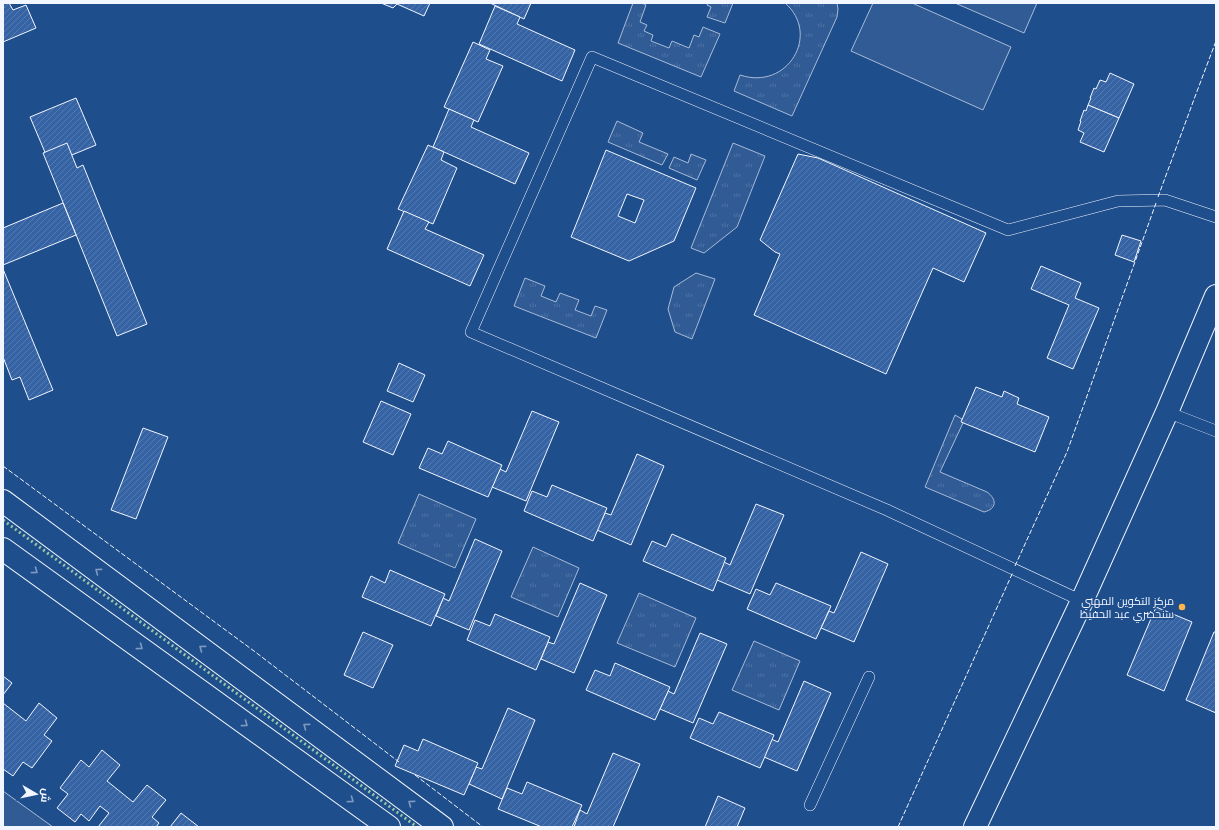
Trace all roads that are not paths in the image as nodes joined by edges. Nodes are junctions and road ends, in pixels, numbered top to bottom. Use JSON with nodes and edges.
{"nodes":[{"id":1,"x":1216,"y":217,"type":"edge"},
{"id":2,"x":1216,"y":296,"type":"edge"},
{"id":3,"x":1167,"y":412,"type":"junction"},
{"id":4,"x":1216,"y":431,"type":"edge"},
{"id":5,"x":3,"y":501,"type":"edge"},
{"id":6,"x":3,"y":548,"type":"edge"},
{"id":7,"x":1082,"y":601,"type":"junction"},
{"id":8,"x":869,"y":677,"type":"dead end"},
{"id":9,"x":810,"y":805,"type":"dead end"},
{"id":10,"x":389,"y":827,"type":"edge"},
{"id":11,"x":442,"y":827,"type":"edge"},
{"id":12,"x":976,"y":827,"type":"edge"}],
"edges":[{"from":1,"to":7,"type":"lane"},
{"from":2,"to":3,"type":"main road"},
{"from":3,"to":4,"type":"lane"},
{"from":3,"to":7,"type":"main road"},
{"from":11,"to":5,"type":"main road","one_way":true},
{"from":6,"to":10,"type":"main road","one_way":true},
{"from":7,"to":12,"type":"main road"},
{"from":8,"to":9,"type":"lane"}]}
